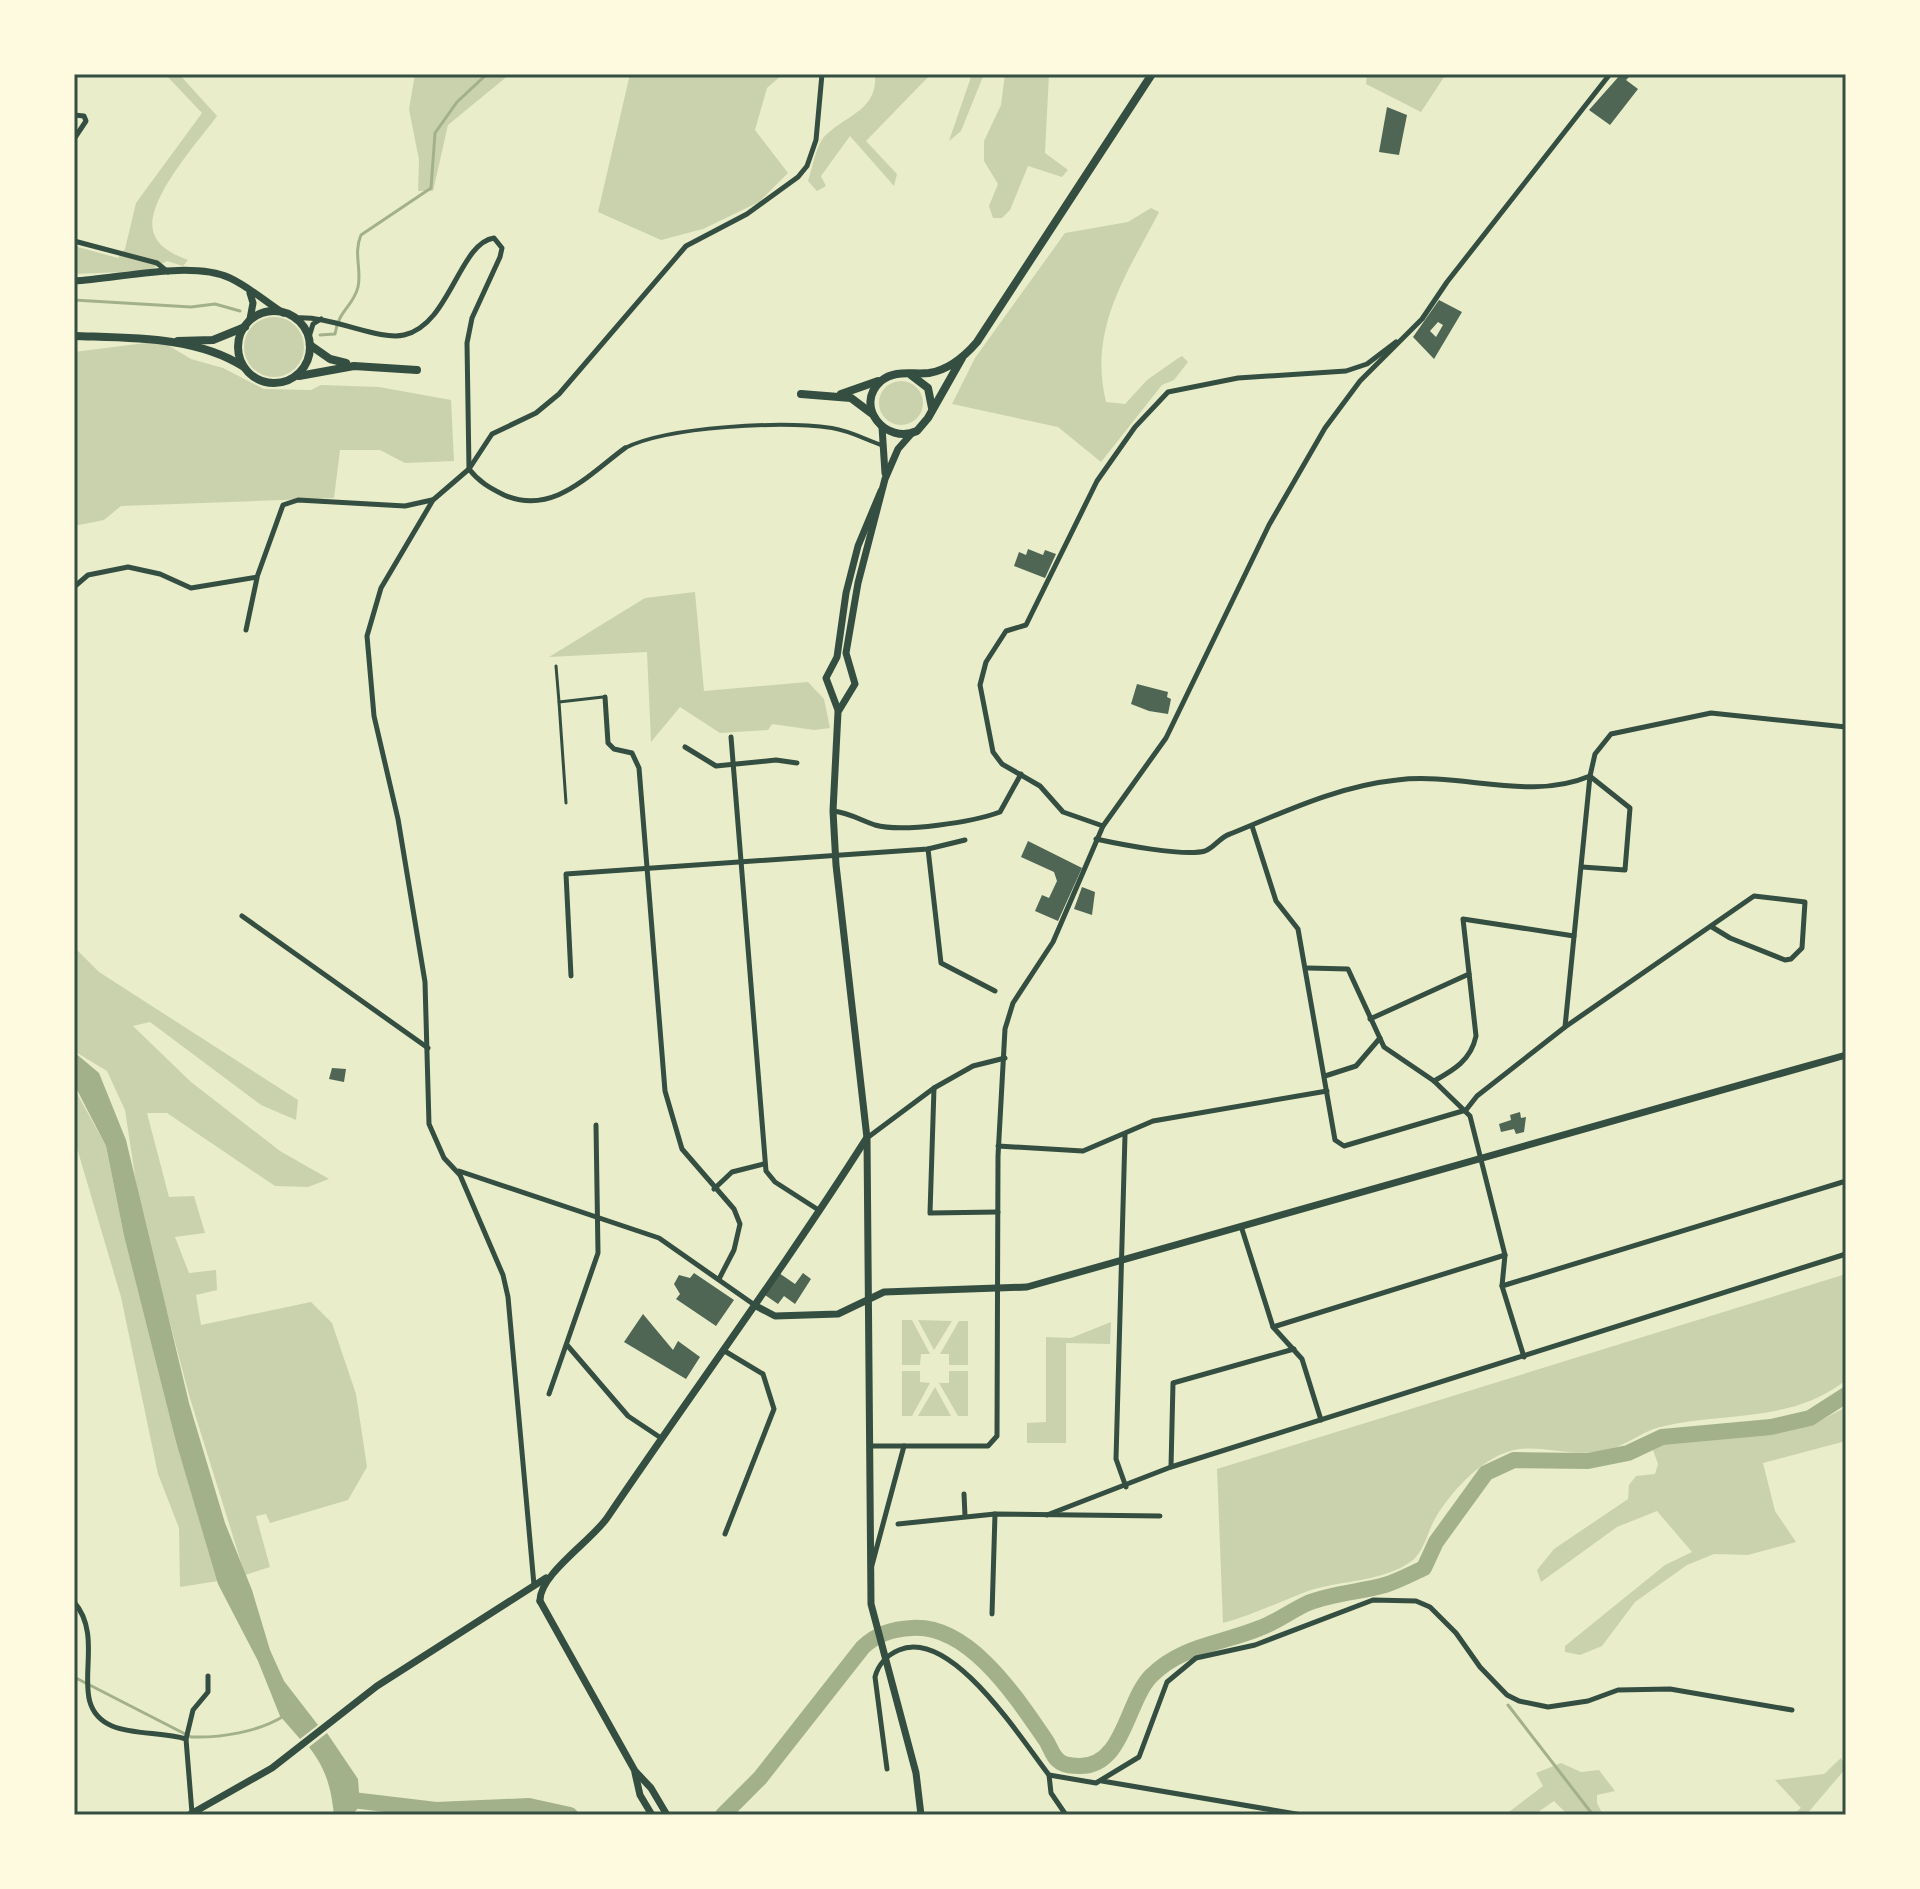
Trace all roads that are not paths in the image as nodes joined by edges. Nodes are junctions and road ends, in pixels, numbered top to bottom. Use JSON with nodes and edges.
{"nodes":[{"id":1,"x":822,"y":74,"type":"edge"},
{"id":2,"x":1152,"y":74,"type":"edge"},
{"id":3,"x":1610,"y":74,"type":"edge"},
{"id":4,"x":74,"y":115,"type":"edge"},
{"id":5,"x":74,"y":139,"type":"edge"},
{"id":6,"x":74,"y":241,"type":"edge"},
{"id":7,"x":168,"y":272,"type":"junction"},
{"id":8,"x":74,"y":281,"type":"edge"},
{"id":9,"x":249,"y":291,"type":"junction"},
{"id":10,"x":283,"y":313,"type":"junction"},
{"id":11,"x":295,"y":318,"type":"junction"},
{"id":12,"x":325,"y":318,"type":"junction"},
{"id":13,"x":248,"y":323,"type":"junction"},
{"id":14,"x":74,"y":336,"type":"edge"},
{"id":15,"x":1404,"y":338,"type":"junction"},
{"id":16,"x":161,"y":341,"type":"junction"},
{"id":17,"x":310,"y":341,"type":"junction"},
{"id":18,"x":962,"y":358,"type":"junction"},
{"id":19,"x":354,"y":366,"type":"junction"},
{"id":20,"x":244,"y":367,"type":"junction"},
{"id":21,"x":417,"y":370,"type":"dead end"},
{"id":22,"x":904,"y":373,"type":"junction"},
{"id":23,"x":890,"y":375,"type":"junction"},
{"id":24,"x":294,"y":377,"type":"junction"},
{"id":25,"x":801,"y":394,"type":"dead end"},
{"id":26,"x":837,"y":395,"type":"junction"},
{"id":27,"x":931,"y":412,"type":"junction"},
{"id":28,"x":875,"y":418,"type":"junction"},
{"id":29,"x":882,"y":427,"type":"junction"},
{"id":30,"x":912,"y":433,"type":"junction"},
{"id":31,"x":885,"y":447,"type":"junction"},
{"id":32,"x":625,"y":448,"type":"joint"},
{"id":33,"x":469,"y":469,"type":"junction"},
{"id":34,"x":884,"y":483,"type":"junction"},
{"id":35,"x":433,"y":500,"type":"junction"},
{"id":36,"x":257,"y":577,"type":"junction"},
{"id":37,"x":74,"y":587,"type":"edge"},
{"id":38,"x":246,"y":630,"type":"dead end"},
{"id":39,"x":556,"y":666,"type":"dead end"},
{"id":40,"x":833,"y":668,"type":"junction"},
{"id":41,"x":850,"y":670,"type":"junction"},
{"id":42,"x":830,"y":691,"type":"junction"},
{"id":43,"x":846,"y":695,"type":"junction"},
{"id":44,"x":605,"y":697,"type":"joint"},
{"id":45,"x":559,"y":702,"type":"junction"},
{"id":46,"x":838,"y":712,"type":"junction"},
{"id":47,"x":1846,"y":727,"type":"edge"},
{"id":48,"x":731,"y":737,"type":"dead end"},
{"id":49,"x":685,"y":747,"type":"dead end"},
{"id":50,"x":797,"y":763,"type":"dead end"},
{"id":51,"x":734,"y":765,"type":"junction"},
{"id":52,"x":1021,"y":774,"type":"junction"},
{"id":53,"x":1590,"y":776,"type":"junction"},
{"id":54,"x":566,"y":803,"type":"dead end"},
{"id":55,"x":833,"y":811,"type":"junction"},
{"id":56,"x":1103,"y":826,"type":"junction"},
{"id":57,"x":1252,"y":826,"type":"junction"},
{"id":58,"x":1096,"y":839,"type":"junction"},
{"id":59,"x":965,"y":840,"type":"dead end"},
{"id":60,"x":928,"y":849,"type":"junction"},
{"id":61,"x":835,"y":857,"type":"junction"},
{"id":62,"x":742,"y":863,"type":"junction"},
{"id":63,"x":1582,"y":867,"type":"junction"},
{"id":64,"x":647,"y":870,"type":"junction"},
{"id":65,"x":242,"y":916,"type":"dead end"},
{"id":66,"x":1712,"y":927,"type":"junction"},
{"id":67,"x":1575,"y":937,"type":"junction"},
{"id":68,"x":1307,"y":968,"type":"junction"},
{"id":69,"x":1469,"y":974,"type":"junction"},
{"id":70,"x":571,"y":976,"type":"dead end"},
{"id":71,"x":995,"y":991,"type":"dead end"},
{"id":72,"x":1370,"y":1019,"type":"junction"},
{"id":73,"x":1565,"y":1027,"type":"junction"},
{"id":74,"x":1380,"y":1038,"type":"junction"},
{"id":75,"x":429,"y":1049,"type":"junction"},
{"id":76,"x":1846,"y":1055,"type":"edge"},
{"id":77,"x":1005,"y":1058,"type":"junction"},
{"id":78,"x":1325,"y":1076,"type":"junction"},
{"id":79,"x":1434,"y":1081,"type":"junction"},
{"id":80,"x":934,"y":1088,"type":"junction"},
{"id":81,"x":1327,"y":1091,"type":"junction"},
{"id":82,"x":1466,"y":1110,"type":"junction"},
{"id":83,"x":596,"y":1125,"type":"dead end"},
{"id":84,"x":1125,"y":1135,"type":"junction"},
{"id":85,"x":867,"y":1138,"type":"junction"},
{"id":86,"x":998,"y":1146,"type":"junction"},
{"id":87,"x":1479,"y":1157,"type":"junction"},
{"id":88,"x":764,"y":1164,"type":"junction"},
{"id":89,"x":458,"y":1171,"type":"junction"},
{"id":90,"x":1846,"y":1181,"type":"edge"},
{"id":91,"x":714,"y":1189,"type":"junction"},
{"id":92,"x":817,"y":1209,"type":"junction"},
{"id":93,"x":998,"y":1212,"type":"junction"},
{"id":94,"x":599,"y":1217,"type":"junction"},
{"id":95,"x":1241,"y":1225,"type":"junction"},
{"id":96,"x":1846,"y":1254,"type":"edge"},
{"id":97,"x":1505,"y":1255,"type":"junction"},
{"id":98,"x":1121,"y":1262,"type":"junction"},
{"id":99,"x":719,"y":1279,"type":"junction"},
{"id":100,"x":1502,"y":1286,"type":"junction"},
{"id":101,"x":997,"y":1290,"type":"junction"},
{"id":102,"x":870,"y":1299,"type":"junction"},
{"id":103,"x":756,"y":1306,"type":"junction"},
{"id":104,"x":1273,"y":1327,"type":"junction"},
{"id":105,"x":566,"y":1344,"type":"junction"},
{"id":106,"x":722,"y":1349,"type":"junction"},
{"id":107,"x":1294,"y":1349,"type":"junction"},
{"id":108,"x":1524,"y":1357,"type":"junction"},
{"id":109,"x":549,"y":1394,"type":"dead end"},
{"id":110,"x":1321,"y":1420,"type":"junction"},
{"id":111,"x":661,"y":1438,"type":"junction"},
{"id":112,"x":870,"y":1446,"type":"junction"},
{"id":113,"x":904,"y":1446,"type":"junction"},
{"id":114,"x":1171,"y":1467,"type":"junction"},
{"id":115,"x":1126,"y":1487,"type":"junction"},
{"id":116,"x":964,"y":1494,"type":"dead end"},
{"id":117,"x":995,"y":1514,"type":"junction"},
{"id":118,"x":1047,"y":1515,"type":"junction"},
{"id":119,"x":965,"y":1516,"type":"junction"},
{"id":120,"x":1160,"y":1516,"type":"dead end"},
{"id":121,"x":886,"y":1523,"type":"junction"},
{"id":122,"x":898,"y":1524,"type":"joint"},
{"id":123,"x":725,"y":1534,"type":"dead end"},
{"id":124,"x":871,"y":1570,"type":"junction"},
{"id":125,"x":551,"y":1575,"type":"junction"},
{"id":126,"x":534,"y":1585,"type":"junction"},
{"id":127,"x":517,"y":1597,"type":"junction"},
{"id":128,"x":529,"y":1597,"type":"junction"},
{"id":129,"x":540,"y":1601,"type":"junction"},
{"id":130,"x":74,"y":1602,"type":"edge"},
{"id":131,"x":992,"y":1614,"type":"dead end"},
{"id":132,"x":884,"y":1660,"type":"junction"},
{"id":133,"x":208,"y":1676,"type":"dead end"},
{"id":134,"x":1792,"y":1710,"type":"dead end"},
{"id":135,"x":186,"y":1739,"type":"junction"},
{"id":136,"x":887,"y":1769,"type":"dead end"},
{"id":137,"x":635,"y":1771,"type":"junction"},
{"id":138,"x":1049,"y":1775,"type":"junction"},
{"id":139,"x":1101,"y":1780,"type":"junction"},
{"id":140,"x":190,"y":1814,"type":"edge"},
{"id":141,"x":652,"y":1815,"type":"edge"},
{"id":142,"x":667,"y":1815,"type":"edge"},
{"id":143,"x":921,"y":1815,"type":"edge"},
{"id":144,"x":1066,"y":1815,"type":"edge"},
{"id":145,"x":1302,"y":1815,"type":"edge"}],
"edges":[{"from":1,"to":33,"type":"street"},
{"from":2,"to":18,"type":"main road"},
{"from":3,"to":15,"type":"street"},
{"from":4,"to":5,"type":"street"},
{"from":6,"to":7,"type":"street"},
{"from":7,"to":8,"type":"main road"},
{"from":7,"to":9,"type":"main road"},
{"from":9,"to":10,"type":"main road"},
{"from":9,"to":13,"type":"main road"},
{"from":10,"to":11,"type":"main road"},
{"from":10,"to":13,"type":"main road"},
{"from":11,"to":12,"type":"street"},
{"from":11,"to":17,"type":"main road"},
{"from":12,"to":17,"type":"street"},
{"from":12,"to":33,"type":"street"},
{"from":13,"to":16,"type":"main road"},
{"from":13,"to":20,"type":"main road"},
{"from":14,"to":16,"type":"main road"},
{"from":15,"to":52,"type":"street"},
{"from":15,"to":56,"type":"street"},
{"from":16,"to":20,"type":"main road"},
{"from":17,"to":19,"type":"main road"},
{"from":17,"to":24,"type":"main road"},
{"from":18,"to":22,"type":"main road"},
{"from":18,"to":27,"type":"main road"},
{"from":19,"to":21,"type":"main road"},
{"from":19,"to":24,"type":"main road"},
{"from":20,"to":24,"type":"main road"},
{"from":22,"to":23,"type":"main road"},
{"from":22,"to":27,"type":"main road"},
{"from":23,"to":26,"type":"main road"},
{"from":23,"to":28,"type":"main road"},
{"from":25,"to":26,"type":"main road"},
{"from":26,"to":28,"type":"main road"},
{"from":27,"to":30,"type":"main road"},
{"from":28,"to":29,"type":"main road"},
{"from":29,"to":30,"type":"main road"},
{"from":29,"to":31,"type":"main road"},
{"from":30,"to":34,"type":"main road"},
{"from":31,"to":32,"type":"street"},
{"from":31,"to":34,"type":"main road"},
{"from":32,"to":33,"type":"street"},
{"from":33,"to":35,"type":"street"},
{"from":34,"to":40,"type":"main road"},
{"from":34,"to":41,"type":"main road"},
{"from":35,"to":36,"type":"street"},
{"from":35,"to":75,"type":"street"},
{"from":36,"to":37,"type":"street"},
{"from":36,"to":38,"type":"street"},
{"from":39,"to":45,"type":"lane"},
{"from":40,"to":41,"type":"main road"},
{"from":40,"to":42,"type":"main road"},
{"from":41,"to":43,"type":"main road"},
{"from":42,"to":43,"type":"main road"},
{"from":42,"to":46,"type":"main road"},
{"from":43,"to":46,"type":"main road"},
{"from":44,"to":45,"type":"lane"},
{"from":44,"to":64,"type":"street"},
{"from":45,"to":54,"type":"lane"},
{"from":46,"to":55,"type":"main road"},
{"from":47,"to":53,"type":"street"},
{"from":48,"to":51,"type":"street"},
{"from":49,"to":51,"type":"street"},
{"from":50,"to":51,"type":"street"},
{"from":51,"to":62,"type":"street"},
{"from":52,"to":55,"type":"street"},
{"from":52,"to":56,"type":"street"},
{"from":53,"to":57,"type":"street"},
{"from":53,"to":63,"type":"street"},
{"from":53,"to":63,"type":"street"},
{"from":55,"to":61,"type":"main road"},
{"from":56,"to":58,"type":"street"},
{"from":57,"to":58,"type":"street"},
{"from":57,"to":68,"type":"street"},
{"from":58,"to":77,"type":"street"},
{"from":59,"to":60,"type":"street"},
{"from":60,"to":61,"type":"street"},
{"from":60,"to":71,"type":"street"},
{"from":61,"to":62,"type":"street"},
{"from":61,"to":85,"type":"main road"},
{"from":62,"to":64,"type":"street"},
{"from":62,"to":88,"type":"street"},
{"from":63,"to":67,"type":"street"},
{"from":64,"to":70,"type":"street"},
{"from":64,"to":91,"type":"street"},
{"from":65,"to":75,"type":"street"},
{"from":66,"to":66,"type":"street"},
{"from":66,"to":73,"type":"street"},
{"from":67,"to":69,"type":"street"},
{"from":67,"to":73,"type":"street"},
{"from":68,"to":72,"type":"street"},
{"from":68,"to":78,"type":"street"},
{"from":69,"to":72,"type":"street"},
{"from":69,"to":79,"type":"street"},
{"from":72,"to":74,"type":"street"},
{"from":73,"to":82,"type":"street"},
{"from":74,"to":78,"type":"street"},
{"from":74,"to":79,"type":"street"},
{"from":75,"to":89,"type":"street"},
{"from":76,"to":87,"type":"main road"},
{"from":77,"to":80,"type":"street"},
{"from":77,"to":86,"type":"street"},
{"from":78,"to":81,"type":"street"},
{"from":79,"to":82,"type":"street"},
{"from":80,"to":85,"type":"street"},
{"from":80,"to":93,"type":"street"},
{"from":81,"to":82,"type":"street"},
{"from":81,"to":84,"type":"street"},
{"from":82,"to":87,"type":"street"},
{"from":83,"to":94,"type":"street"},
{"from":84,"to":86,"type":"street"},
{"from":84,"to":98,"type":"street"},
{"from":85,"to":92,"type":"main road"},
{"from":85,"to":102,"type":"main road"},
{"from":86,"to":93,"type":"street"},
{"from":87,"to":95,"type":"main road"},
{"from":87,"to":97,"type":"street"},
{"from":88,"to":91,"type":"street"},
{"from":88,"to":92,"type":"street"},
{"from":89,"to":94,"type":"street"},
{"from":89,"to":126,"type":"street"},
{"from":90,"to":100,"type":"street"},
{"from":91,"to":99,"type":"street"},
{"from":92,"to":103,"type":"main road"},
{"from":93,"to":101,"type":"street"},
{"from":94,"to":99,"type":"street"},
{"from":94,"to":105,"type":"street"},
{"from":95,"to":98,"type":"main road"},
{"from":95,"to":104,"type":"street"},
{"from":96,"to":108,"type":"street"},
{"from":97,"to":100,"type":"street"},
{"from":97,"to":104,"type":"street"},
{"from":98,"to":101,"type":"main road"},
{"from":98,"to":115,"type":"street"},
{"from":99,"to":103,"type":"street"},
{"from":100,"to":108,"type":"street"},
{"from":101,"to":102,"type":"main road"},
{"from":101,"to":113,"type":"street"},
{"from":102,"to":103,"type":"main road"},
{"from":102,"to":112,"type":"main road"},
{"from":103,"to":106,"type":"main road"},
{"from":104,"to":107,"type":"street"},
{"from":105,"to":109,"type":"street"},
{"from":105,"to":111,"type":"street"},
{"from":106,"to":111,"type":"main road"},
{"from":106,"to":123,"type":"street"},
{"from":107,"to":110,"type":"street"},
{"from":107,"to":114,"type":"street"},
{"from":108,"to":110,"type":"street"},
{"from":110,"to":114,"type":"street"},
{"from":111,"to":125,"type":"main road"},
{"from":112,"to":113,"type":"street"},
{"from":112,"to":124,"type":"main road"},
{"from":113,"to":121,"type":"street"},
{"from":114,"to":115,"type":"street"},
{"from":115,"to":118,"type":"street"},
{"from":116,"to":119,"type":"street"},
{"from":117,"to":118,"type":"street"},
{"from":117,"to":119,"type":"street"},
{"from":117,"to":131,"type":"street"},
{"from":118,"to":120,"type":"street"},
{"from":119,"to":122,"type":"street"},
{"from":121,"to":122,"type":"street"},
{"from":121,"to":124,"type":"street"},
{"from":124,"to":132,"type":"main road"},
{"from":125,"to":126,"type":"main road"},
{"from":125,"to":129,"type":"main road"},
{"from":126,"to":127,"type":"main road"},
{"from":126,"to":128,"type":"main road"},
{"from":127,"to":128,"type":"main road"},
{"from":127,"to":140,"type":"main road"},
{"from":128,"to":129,"type":"main road"},
{"from":129,"to":137,"type":"main road"},
{"from":130,"to":135,"type":"street"},
{"from":132,"to":136,"type":"street"},
{"from":132,"to":138,"type":"street"},
{"from":132,"to":143,"type":"main road"},
{"from":133,"to":135,"type":"street"},
{"from":134,"to":139,"type":"street"},
{"from":135,"to":140,"type":"street"},
{"from":137,"to":141,"type":"main road"},
{"from":137,"to":142,"type":"main road"},
{"from":138,"to":139,"type":"street"},
{"from":138,"to":144,"type":"street"},
{"from":139,"to":145,"type":"street"}]}
